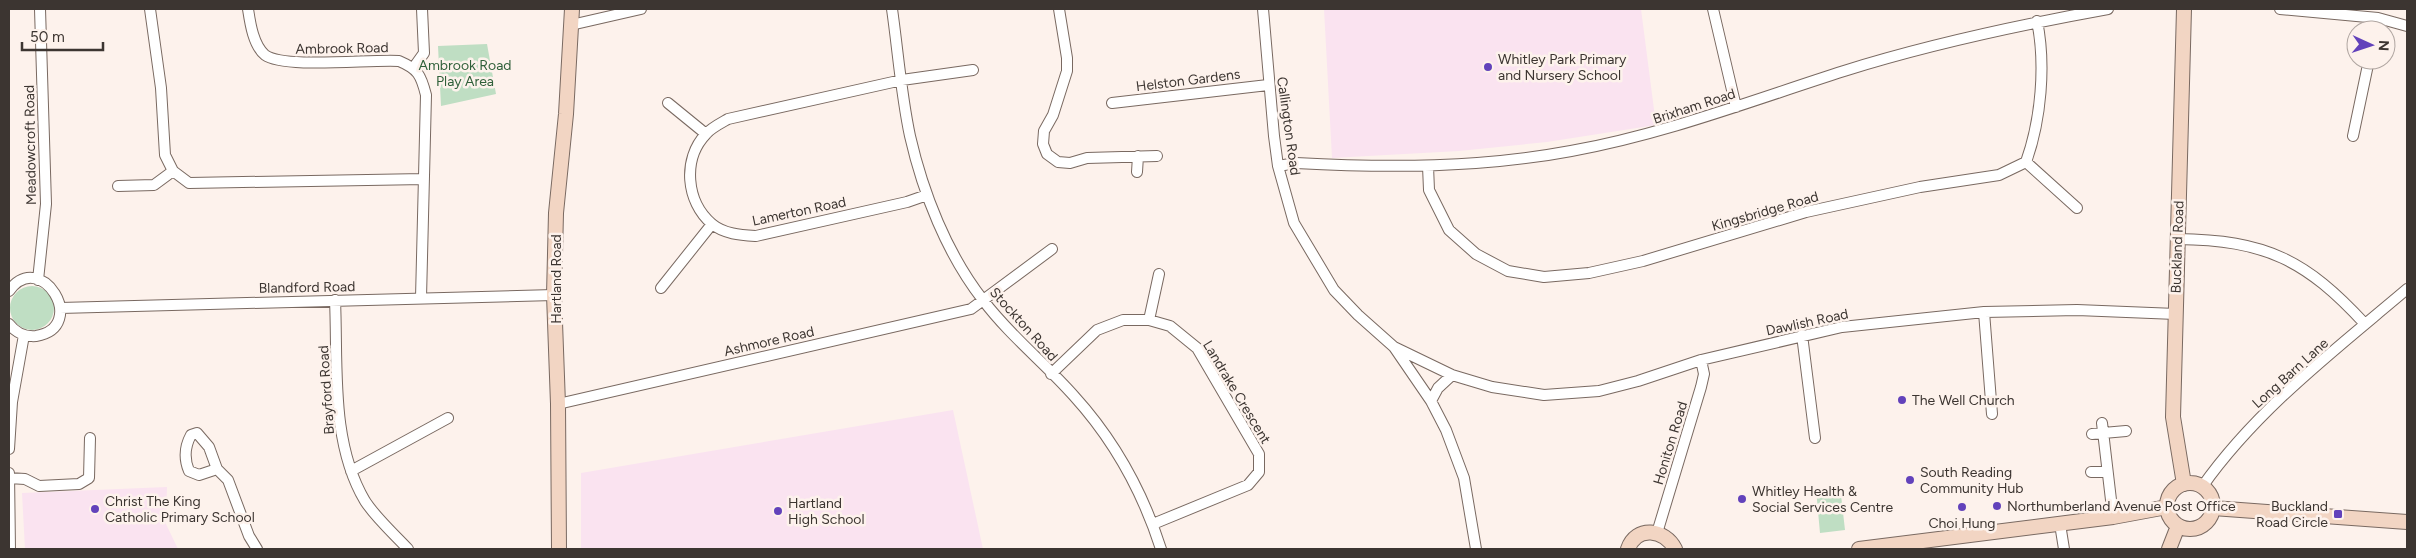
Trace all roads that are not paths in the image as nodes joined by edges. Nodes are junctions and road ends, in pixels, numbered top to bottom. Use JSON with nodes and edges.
{"nodes":[{"id":1,"x":40,"y":9,"type":"edge"},
{"id":2,"x":150,"y":9,"type":"edge"},
{"id":3,"x":248,"y":9,"type":"edge"},
{"id":4,"x":422,"y":9,"type":"edge"},
{"id":5,"x":572,"y":9,"type":"edge"},
{"id":6,"x":642,"y":9,"type":"edge"},
{"id":7,"x":892,"y":9,"type":"edge"},
{"id":8,"x":1059,"y":9,"type":"edge"},
{"id":9,"x":1263,"y":9,"type":"edge"},
{"id":10,"x":1713,"y":9,"type":"edge"},
{"id":11,"x":2108,"y":9,"type":"edge"},
{"id":12,"x":2184,"y":9,"type":"edge"},
{"id":13,"x":2280,"y":9,"type":"edge"},
{"id":14,"x":2378,"y":18,"type":"joint"},
{"id":15,"x":2037,"y":22,"type":"junction"},
{"id":16,"x":572,"y":25,"type":"junction"},
{"id":17,"x":2407,"y":26,"type":"edge"},
{"id":18,"x":414,"y":67,"type":"junction"},
{"id":19,"x":973,"y":70,"type":"dead end"},
{"id":20,"x":2367,"y":70,"type":"edge"},
{"id":21,"x":902,"y":80,"type":"junction"},
{"id":22,"x":1268,"y":85,"type":"junction"},
{"id":23,"x":668,"y":103,"type":"dead end"},
{"id":24,"x":1112,"y":103,"type":"dead end"},
{"id":25,"x":1736,"y":107,"type":"junction"},
{"id":26,"x":706,"y":134,"type":"junction"},
{"id":27,"x":2353,"y":136,"type":"dead end"},
{"id":28,"x":1138,"y":156,"type":"junction"},
{"id":29,"x":1157,"y":156,"type":"dead end"},
{"id":30,"x":2026,"y":162,"type":"junction"},
{"id":31,"x":1278,"y":166,"type":"junction"},
{"id":32,"x":1428,"y":166,"type":"junction"},
{"id":33,"x":173,"y":171,"type":"junction"},
{"id":34,"x":1137,"y":172,"type":"dead end"},
{"id":35,"x":424,"y":179,"type":"junction"},
{"id":36,"x":118,"y":186,"type":"dead end"},
{"id":37,"x":928,"y":194,"type":"junction"},
{"id":38,"x":2077,"y":208,"type":"dead end"},
{"id":39,"x":712,"y":224,"type":"junction"},
{"id":40,"x":2177,"y":239,"type":"junction"},
{"id":41,"x":1052,"y":249,"type":"dead end"},
{"id":42,"x":1159,"y":274,"type":"dead end"},
{"id":43,"x":38,"y":280,"type":"junction"},
{"id":44,"x":661,"y":288,"type":"dead end"},
{"id":45,"x":2407,"y":289,"type":"edge"},
{"id":46,"x":9,"y":291,"type":"edge"},
{"id":47,"x":554,"y":294,"type":"junction"},
{"id":48,"x":421,"y":298,"type":"junction"},
{"id":49,"x":335,"y":300,"type":"junction"},
{"id":50,"x":982,"y":300,"type":"junction"},
{"id":51,"x":60,"y":308,"type":"junction"},
{"id":52,"x":1984,"y":312,"type":"junction"},
{"id":53,"x":2176,"y":314,"type":"junction"},
{"id":54,"x":1149,"y":320,"type":"junction"},
{"id":55,"x":9,"y":324,"type":"edge"},
{"id":56,"x":2365,"y":324,"type":"junction"},
{"id":57,"x":24,"y":335,"type":"junction"},
{"id":58,"x":1802,"y":335,"type":"junction"},
{"id":59,"x":1394,"y":347,"type":"junction"},
{"id":60,"x":1702,"y":360,"type":"junction"},
{"id":61,"x":1051,"y":374,"type":"junction"},
{"id":62,"x":1452,"y":375,"type":"junction"},
{"id":63,"x":1431,"y":401,"type":"junction"},
{"id":64,"x":558,"y":404,"type":"junction"},
{"id":65,"x":1992,"y":414,"type":"dead end"},
{"id":66,"x":448,"y":418,"type":"dead end"},
{"id":67,"x":2103,"y":428,"type":"junction"},
{"id":68,"x":2126,"y":430,"type":"dead end"},
{"id":69,"x":2092,"y":434,"type":"dead end"},
{"id":70,"x":90,"y":438,"type":"dead end"},
{"id":71,"x":1815,"y":438,"type":"dead end"},
{"id":72,"x":9,"y":449,"type":"edge"},
{"id":73,"x":217,"y":469,"type":"dead end"},
{"id":74,"x":351,"y":471,"type":"junction"},
{"id":75,"x":2091,"y":472,"type":"dead end"},
{"id":76,"x":2107,"y":472,"type":"junction"},
{"id":77,"x":9,"y":473,"type":"edge"},
{"id":78,"x":9,"y":478,"type":"edge"},
{"id":79,"x":2184,"y":484,"type":"junction"},
{"id":80,"x":2202,"y":487,"type":"junction"},
{"id":81,"x":2167,"y":508,"type":"junction"},
{"id":82,"x":2213,"y":508,"type":"junction"},
{"id":83,"x":2113,"y":517,"type":"junction"},
{"id":84,"x":2407,"y":522,"type":"edge"},
{"id":85,"x":1153,"y":524,"type":"junction"},
{"id":86,"x":2060,"y":524,"type":"junction"},
{"id":87,"x":2178,"y":526,"type":"junction"},
{"id":88,"x":1657,"y":533,"type":"junction"},
{"id":89,"x":10,"y":549,"type":"edge"},
{"id":90,"x":257,"y":549,"type":"edge"},
{"id":91,"x":408,"y":549,"type":"edge"},
{"id":92,"x":559,"y":549,"type":"edge"},
{"id":93,"x":1161,"y":549,"type":"edge"},
{"id":94,"x":1476,"y":549,"type":"edge"},
{"id":95,"x":1628,"y":549,"type":"edge"},
{"id":96,"x":1674,"y":549,"type":"edge"},
{"id":97,"x":1859,"y":549,"type":"edge"},
{"id":98,"x":2064,"y":549,"type":"edge"},
{"id":99,"x":2169,"y":549,"type":"edge"}],
"edges":[{"from":1,"to":43,"type":"street","name":"Meadowcroft Road"},
{"from":2,"to":33,"type":"street"},
{"from":3,"to":18,"type":"street","name":"Ambrook Road"},
{"from":4,"to":18,"type":"street"},
{"from":5,"to":16,"type":"street","name":"Hartland Road"},
{"from":6,"to":16,"type":"street"},
{"from":7,"to":21,"type":"street","name":"Stockton Road"},
{"from":8,"to":28,"type":"street"},
{"from":9,"to":22,"type":"street","name":"Callington Road"},
{"from":10,"to":25,"type":"street"},
{"from":11,"to":15,"type":"street","name":"Brixham Road"},
{"from":12,"to":40,"type":"street","name":"Buckland Road"},
{"from":13,"to":14,"type":"street"},
{"from":14,"to":17,"type":"street"},
{"from":15,"to":25,"type":"street","name":"Brixham Road"},
{"from":15,"to":30,"type":"street"},
{"from":16,"to":47,"type":"street","name":"Hartland Road"},
{"from":18,"to":35,"type":"street"},
{"from":19,"to":21,"type":"street"},
{"from":20,"to":27,"type":"street"},
{"from":21,"to":26,"type":"street"},
{"from":21,"to":37,"type":"street","name":"Stockton Road"},
{"from":22,"to":24,"type":"street","name":"Helston Gardens"},
{"from":22,"to":31,"type":"street","name":"Callington Road"},
{"from":23,"to":26,"type":"street"},
{"from":25,"to":32,"type":"street","name":"Brixham Road"},
{"from":26,"to":39,"type":"street"},
{"from":28,"to":29,"type":"street"},
{"from":28,"to":34,"type":"street"},
{"from":30,"to":32,"type":"street","name":"Kingsbridge Road"},
{"from":30,"to":38,"type":"street"},
{"from":31,"to":32,"type":"street","name":"Brixham Road"},
{"from":31,"to":59,"type":"street","name":"Callington Road"},
{"from":33,"to":35,"type":"street"},
{"from":33,"to":36,"type":"street"},
{"from":35,"to":48,"type":"street"},
{"from":37,"to":39,"type":"street","name":"Lamerton Road"},
{"from":37,"to":50,"type":"street","name":"Stockton Road"},
{"from":39,"to":44,"type":"street"},
{"from":40,"to":53,"type":"street","name":"Buckland Road"},
{"from":40,"to":56,"type":"street"},
{"from":41,"to":50,"type":"street","name":"Ashmore Road"},
{"from":42,"to":54,"type":"street"},
{"from":43,"to":46,"type":"street"},
{"from":43,"to":51,"type":"street"},
{"from":45,"to":56,"type":"street","name":"Long Barn Lane"},
{"from":47,"to":48,"type":"street","name":"Blandford Road"},
{"from":47,"to":64,"type":"street","name":"Hartland Road"},
{"from":48,"to":49,"type":"street","name":"Blandford Road"},
{"from":49,"to":51,"type":"street","name":"Blandford Road"},
{"from":49,"to":74,"type":"street","name":"Brayford Road"},
{"from":50,"to":61,"type":"street","name":"Stockton Road"},
{"from":50,"to":64,"type":"street","name":"Ashmore Road"},
{"from":51,"to":57,"type":"street"},
{"from":52,"to":53,"type":"street","name":"Dawlish Road"},
{"from":52,"to":58,"type":"street","name":"Dawlish Road"},
{"from":52,"to":65,"type":"street"},
{"from":53,"to":79,"type":"street","name":"Buckland Road"},
{"from":54,"to":61,"type":"street","name":"Landrake Crescent"},
{"from":54,"to":85,"type":"street","name":"Landrake Crescent"},
{"from":55,"to":57,"type":"street"},
{"from":56,"to":80,"type":"street","name":"Long Barn Lane"},
{"from":57,"to":72,"type":"street"},
{"from":58,"to":60,"type":"street","name":"Dawlish Road"},
{"from":58,"to":71,"type":"street"},
{"from":59,"to":62,"type":"street","name":"Dawlish Road"},
{"from":59,"to":63,"type":"street","name":"Callington Road"},
{"from":60,"to":62,"type":"street","name":"Dawlish Road"},
{"from":60,"to":88,"type":"street","name":"Honiton Road"},
{"from":61,"to":85,"type":"street","name":"Stockton Road"},
{"from":62,"to":63,"type":"street"},
{"from":63,"to":94,"type":"street","name":"Callington Road"},
{"from":64,"to":92,"type":"street","name":"Hartland Road"},
{"from":66,"to":74,"type":"street"},
{"from":67,"to":68,"type":"street"},
{"from":67,"to":69,"type":"street"},
{"from":67,"to":76,"type":"street"},
{"from":70,"to":78,"type":"street"},
{"from":73,"to":90,"type":"street"},
{"from":74,"to":91,"type":"street","name":"Brayford Road"},
{"from":75,"to":76,"type":"street"},
{"from":76,"to":83,"type":"street"},
{"from":77,"to":78,"type":"street"},
{"from":78,"to":89,"type":"street"},
{"from":79,"to":80,"type":"street"},
{"from":79,"to":81,"type":"street"},
{"from":80,"to":82,"type":"street"},
{"from":81,"to":83,"type":"street"},
{"from":81,"to":87,"type":"street"},
{"from":82,"to":84,"type":"street"},
{"from":82,"to":87,"type":"street"},
{"from":83,"to":86,"type":"street"},
{"from":85,"to":93,"type":"street","name":"Stockton Road"},
{"from":86,"to":97,"type":"street"},
{"from":86,"to":98,"type":"street"},
{"from":87,"to":99,"type":"street"},
{"from":88,"to":95,"type":"street"},
{"from":88,"to":96,"type":"street"}]}
